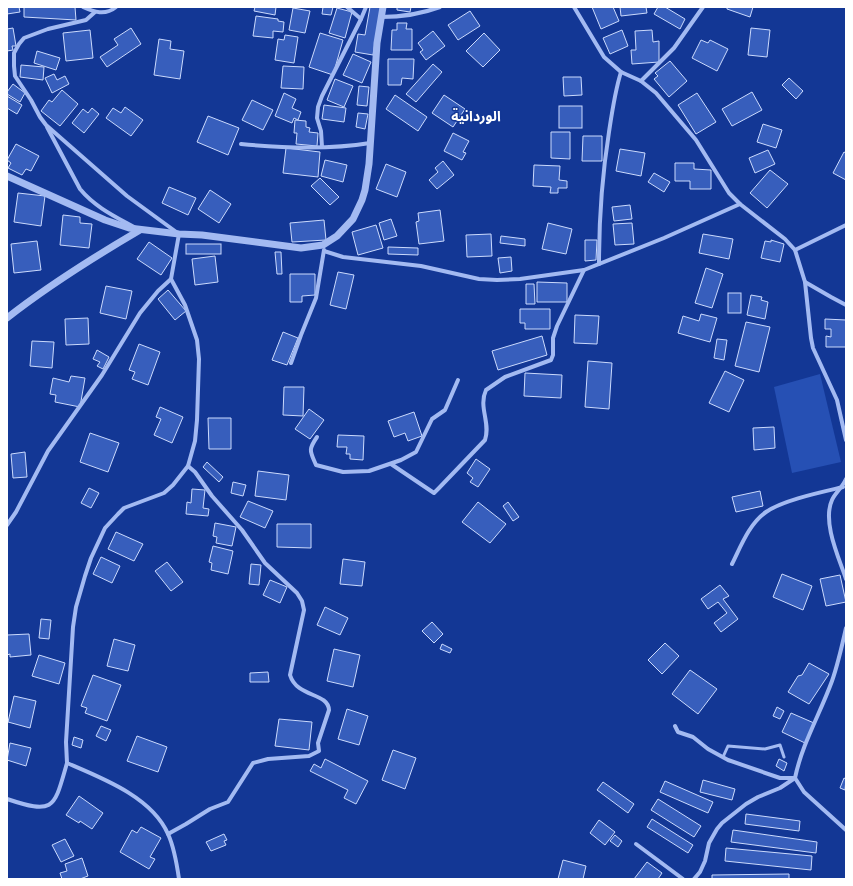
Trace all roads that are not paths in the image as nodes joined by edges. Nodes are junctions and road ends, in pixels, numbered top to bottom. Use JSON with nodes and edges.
{"nodes":[{"id":1,"x":83,"y":7,"type":"edge"},
{"id":2,"x":116,"y":7,"type":"edge"},
{"id":3,"x":347,"y":7,"type":"edge"},
{"id":4,"x":366,"y":7,"type":"edge"},
{"id":5,"x":383,"y":7,"type":"edge"},
{"id":6,"x":440,"y":7,"type":"edge"},
{"id":7,"x":574,"y":7,"type":"edge"},
{"id":8,"x":703,"y":7,"type":"edge"},
{"id":9,"x":95,"y":12,"type":"junction"},
{"id":10,"x":381,"y":17,"type":"junction"},
{"id":11,"x":361,"y":20,"type":"junction"},
{"id":12,"x":621,"y":72,"type":"junction"},
{"id":13,"x":641,"y":81,"type":"junction"},
{"id":14,"x":46,"y":126,"type":"junction"},
{"id":15,"x":370,"y":143,"type":"junction"},
{"id":16,"x":241,"y":144,"type":"dead end"},
{"id":17,"x":322,"y":147,"type":"junction"},
{"id":18,"x":7,"y":176,"type":"edge"},
{"id":19,"x":740,"y":204,"type":"junction"},
{"id":20,"x":846,"y":225,"type":"edge"},
{"id":21,"x":140,"y":230,"type":"junction"},
{"id":22,"x":179,"y":234,"type":"junction"},
{"id":23,"x":323,"y":248,"type":"junction"},
{"id":24,"x":795,"y":250,"type":"junction"},
{"id":25,"x":599,"y":264,"type":"junction"},
{"id":26,"x":584,"y":270,"type":"junction"},
{"id":27,"x":171,"y":278,"type":"junction"},
{"id":28,"x":805,"y":282,"type":"junction"},
{"id":29,"x":846,"y":305,"type":"edge"},
{"id":30,"x":7,"y":318,"type":"edge"},
{"id":31,"x":291,"y":363,"type":"dead end"},
{"id":32,"x":458,"y":380,"type":"dead end"},
{"id":33,"x":317,"y":437,"type":"dead end"},
{"id":34,"x":846,"y":440,"type":"edge"},
{"id":35,"x":391,"y":464,"type":"junction"},
{"id":36,"x":188,"y":466,"type":"junction"},
{"id":37,"x":846,"y":479,"type":"edge"},
{"id":38,"x":843,"y":487,"type":"junction"},
{"id":39,"x":7,"y":525,"type":"edge"},
{"id":40,"x":732,"y":564,"type":"dead end"},
{"id":41,"x":846,"y":579,"type":"edge"},
{"id":42,"x":846,"y":628,"type":"edge"},
{"id":43,"x":675,"y":726,"type":"dead end"},
{"id":44,"x":723,"y":757,"type":"junction"},
{"id":45,"x":784,"y":757,"type":"dead end"},
{"id":46,"x":67,"y":763,"type":"junction"},
{"id":47,"x":795,"y":778,"type":"junction"},
{"id":48,"x":7,"y":799,"type":"edge"},
{"id":49,"x":846,"y":830,"type":"edge"},
{"id":50,"x":168,"y":834,"type":"junction"},
{"id":51,"x":636,"y":844,"type":"dead end"},
{"id":52,"x":179,"y":879,"type":"edge"},
{"id":53,"x":683,"y":879,"type":"edge"},
{"id":54,"x":694,"y":879,"type":"edge"}],
"edges":[{"from":1,"to":9,"type":"street"},
{"from":2,"to":9,"type":"street"},
{"from":3,"to":11,"type":"street"},
{"from":4,"to":11,"type":"street"},
{"from":5,"to":10,"type":"street"},
{"from":6,"to":10,"type":"street"},
{"from":7,"to":12,"type":"street"},
{"from":8,"to":13,"type":"street"},
{"from":9,"to":14,"type":"street"},
{"from":10,"to":15,"type":"street"},
{"from":11,"to":17,"type":"street"},
{"from":12,"to":13,"type":"street"},
{"from":12,"to":25,"type":"street"},
{"from":13,"to":19,"type":"street"},
{"from":14,"to":21,"type":"street"},
{"from":14,"to":22,"type":"street"},
{"from":15,"to":17,"type":"street"},
{"from":15,"to":23,"type":"street"},
{"from":16,"to":17,"type":"street"},
{"from":18,"to":21,"type":"street"},
{"from":19,"to":24,"type":"street"},
{"from":19,"to":25,"type":"street"},
{"from":20,"to":24,"type":"street"},
{"from":21,"to":22,"type":"street"},
{"from":21,"to":30,"type":"street"},
{"from":22,"to":23,"type":"street"},
{"from":22,"to":27,"type":"street"},
{"from":23,"to":26,"type":"street"},
{"from":23,"to":31,"type":"street"},
{"from":24,"to":28,"type":"street"},
{"from":25,"to":26,"type":"street"},
{"from":26,"to":35,"type":"street"},
{"from":27,"to":36,"type":"street"},
{"from":27,"to":39,"type":"street"},
{"from":28,"to":29,"type":"street"},
{"from":28,"to":34,"type":"street"},
{"from":32,"to":35,"type":"street"},
{"from":33,"to":35,"type":"street"},
{"from":36,"to":46,"type":"street"},
{"from":36,"to":50,"type":"street"},
{"from":37,"to":38,"type":"street"},
{"from":38,"to":40,"type":"street"},
{"from":38,"to":41,"type":"street"},
{"from":42,"to":47,"type":"street"},
{"from":43,"to":44,"type":"street"},
{"from":44,"to":45,"type":"lane"},
{"from":44,"to":47,"type":"street"},
{"from":46,"to":48,"type":"street"},
{"from":46,"to":50,"type":"street"},
{"from":47,"to":49,"type":"street"},
{"from":47,"to":54,"type":"street"},
{"from":50,"to":52,"type":"street"},
{"from":51,"to":53,"type":"street"}]}
